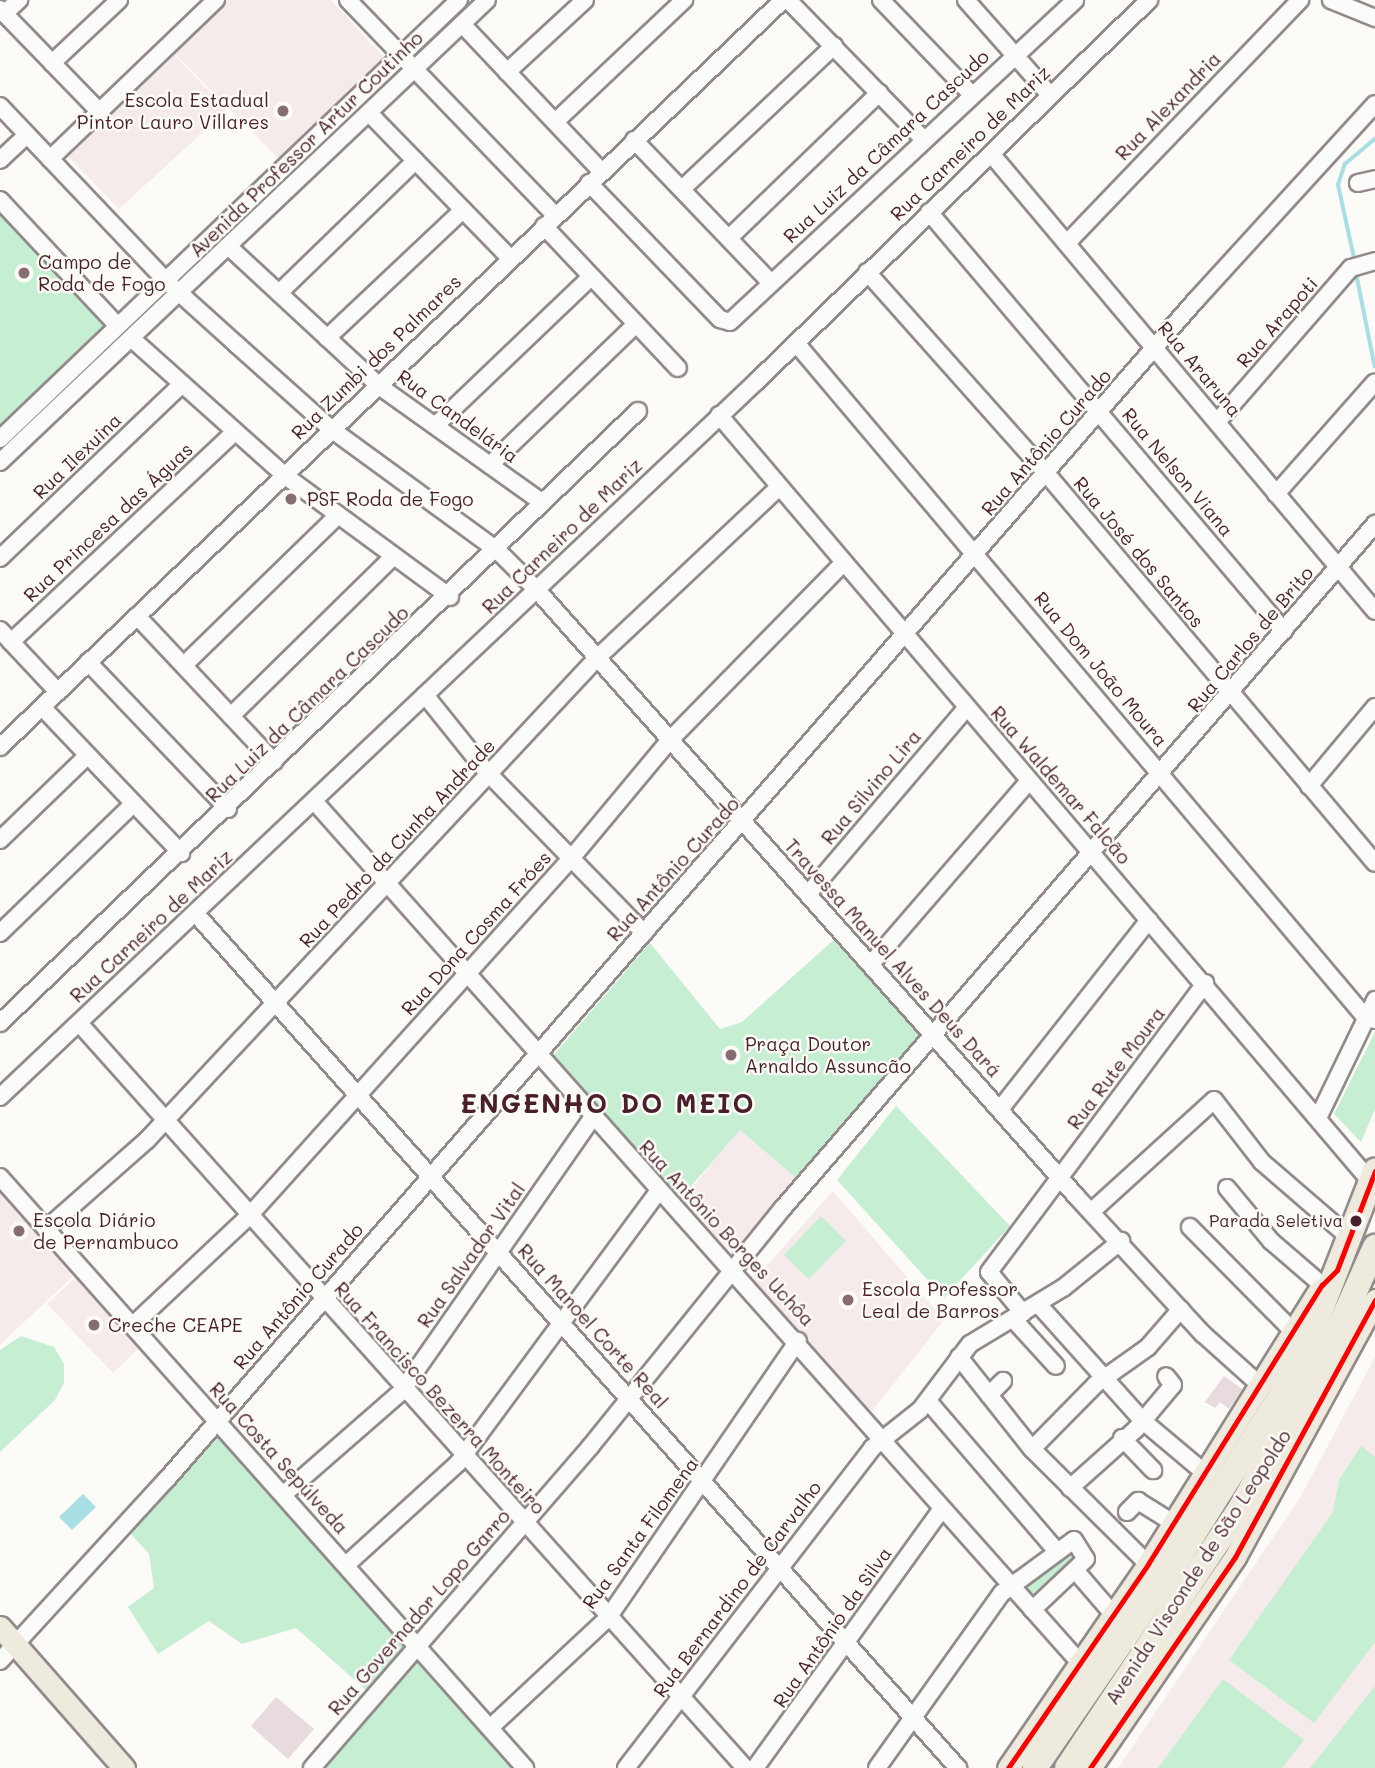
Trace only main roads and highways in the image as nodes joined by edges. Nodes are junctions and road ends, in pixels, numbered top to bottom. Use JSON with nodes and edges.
{"nodes":[{"id":1,"x":1373,"y":1176,"type":"edge"},
{"id":2,"x":1375,"y":1247,"type":"edge"},
{"id":3,"x":1329,"y":1277,"type":"junction"},
{"id":4,"x":1375,"y":1300,"type":"edge"},
{"id":5,"x":0,"y":1627,"type":"edge"},
{"id":6,"x":124,"y":1768,"type":"edge"},
{"id":7,"x":1008,"y":1768,"type":"edge"},
{"id":8,"x":1035,"y":1768,"type":"edge"},
{"id":9,"x":1068,"y":1768,"type":"edge"},
{"id":10,"x":1090,"y":1768,"type":"edge"}],
"edges":[{"from":1,"to":3,"type":"highway","name":"Avenida Visconde de São Leopoldo"},
{"from":2,"to":9,"type":"highway","name":"Avenida Visconde de São Leopoldo"},
{"from":3,"to":7,"type":"main road","name":"Avenida Visconde de São Leopoldo"},
{"from":3,"to":8,"type":"highway","name":"Avenida Visconde de São Leopoldo"},
{"from":4,"to":10,"type":"main road","name":"Avenida Visconde de São Leopoldo"},
{"from":5,"to":6,"type":"main road"}]}
